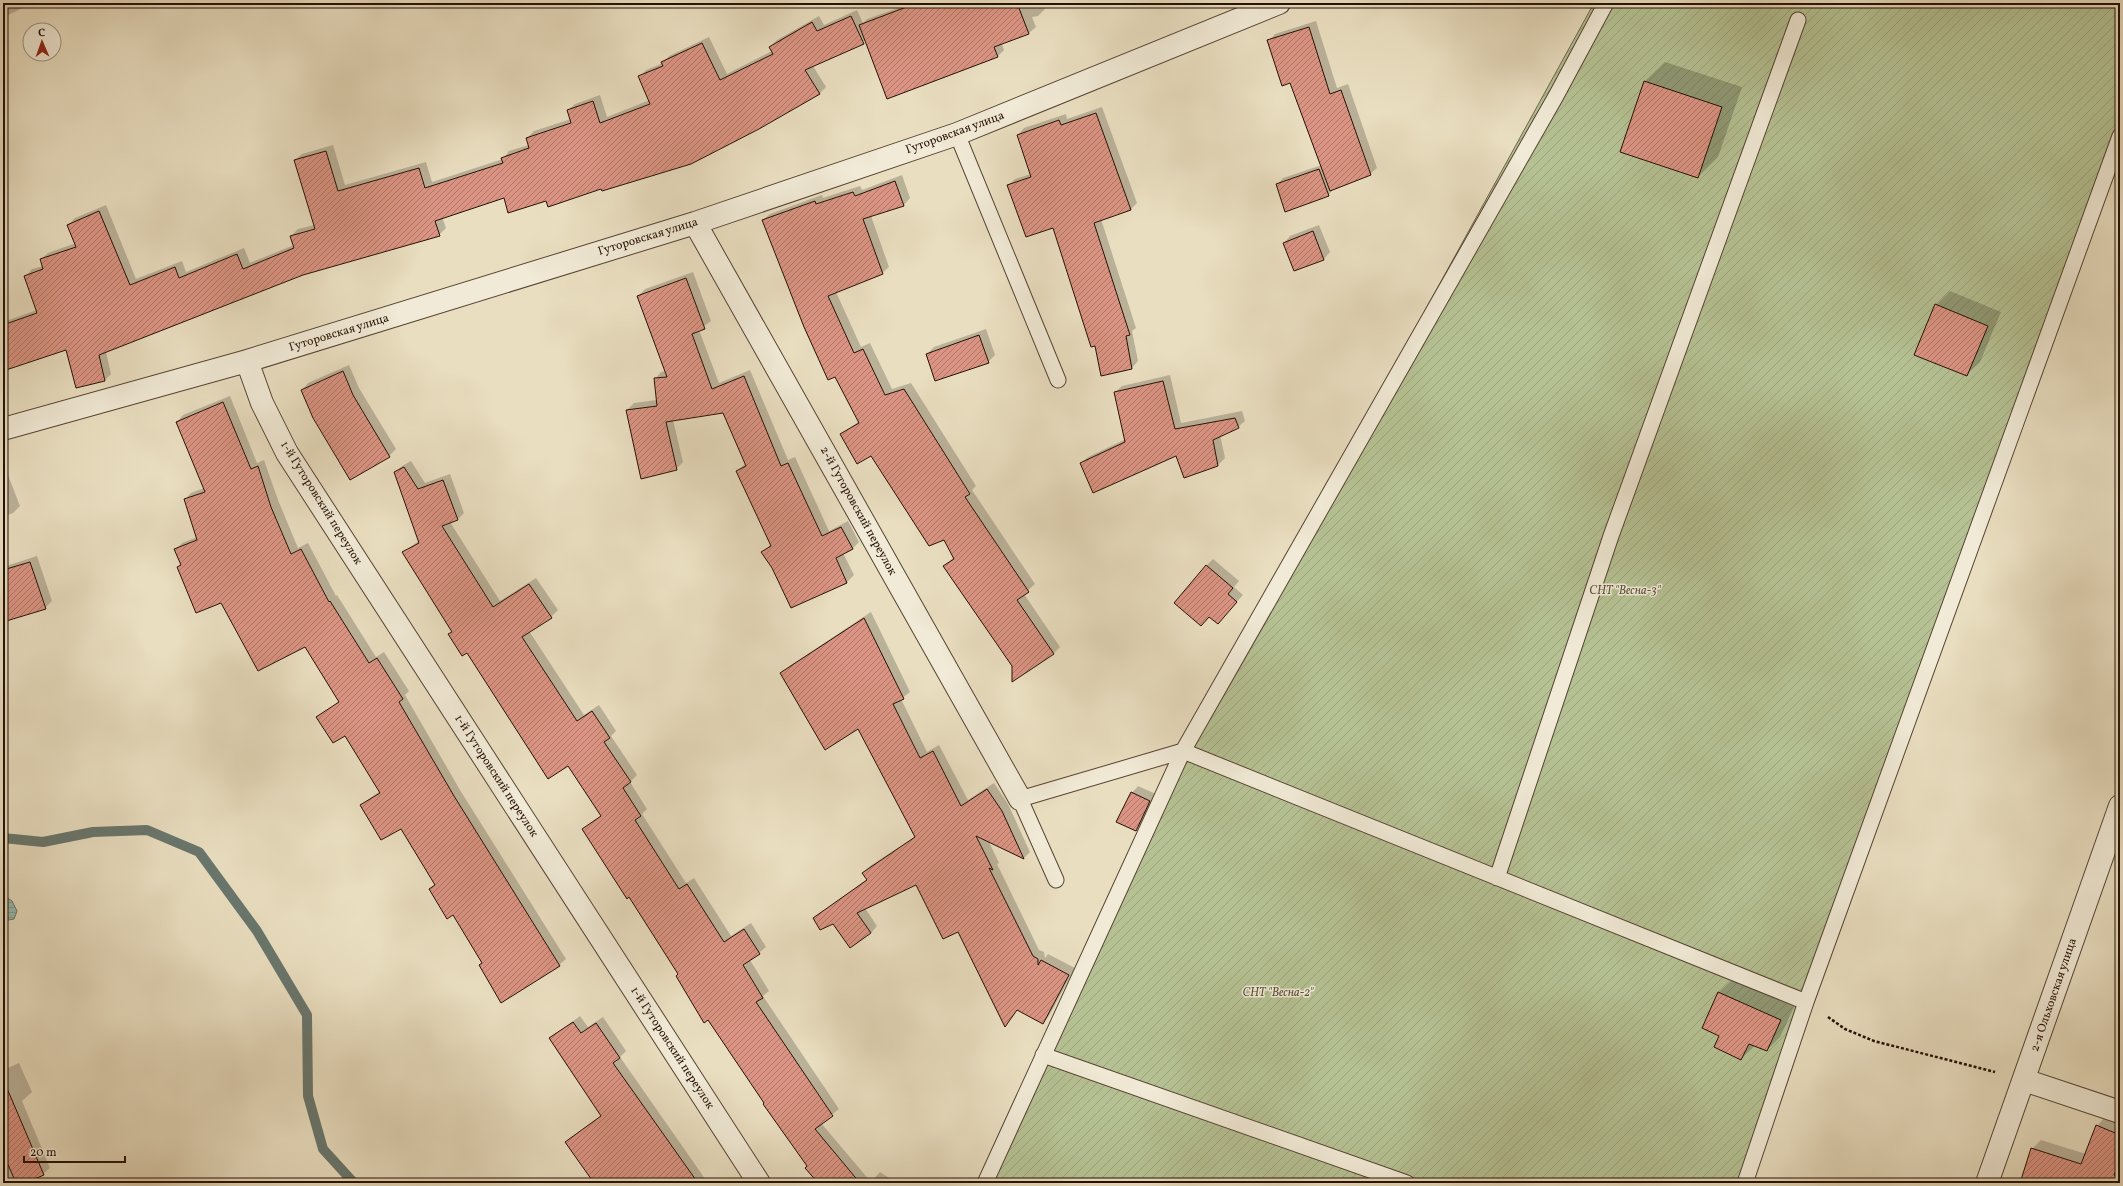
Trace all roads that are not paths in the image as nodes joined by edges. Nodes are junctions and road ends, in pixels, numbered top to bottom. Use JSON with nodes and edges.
{"nodes":[{"id":1,"x":1279,"y":3,"type":"edge"},
{"id":2,"x":1606,"y":3,"type":"edge"},
{"id":3,"x":1798,"y":20,"type":"dead end"},
{"id":4,"x":957,"y":134,"type":"junction"},
{"id":5,"x":2120,"y":136,"type":"edge"},
{"id":6,"x":695,"y":223,"type":"junction"},
{"id":7,"x":247,"y":361,"type":"junction"},
{"id":8,"x":1058,"y":380,"type":"dead end"},
{"id":9,"x":3,"y":429,"type":"edge"},
{"id":10,"x":1183,"y":751,"type":"junction"},
{"id":11,"x":1020,"y":799,"type":"junction"},
{"id":12,"x":2120,"y":806,"type":"edge"},
{"id":13,"x":1497,"y":878,"type":"junction"},
{"id":14,"x":1056,"y":880,"type":"dead end"},
{"id":15,"x":1806,"y":1002,"type":"junction"},
{"id":16,"x":1043,"y":1055,"type":"junction"},
{"id":17,"x":2024,"y":1080,"type":"junction"},
{"id":18,"x":2120,"y":1112,"type":"edge"},
{"id":19,"x":759,"y":1183,"type":"edge"},
{"id":20,"x":985,"y":1183,"type":"edge"},
{"id":21,"x":1407,"y":1183,"type":"edge"},
{"id":22,"x":1745,"y":1183,"type":"edge"},
{"id":23,"x":1987,"y":1183,"type":"edge"}],
"edges":[{"from":1,"to":4,"type":"street","name":"Гуторовская улица"},
{"from":2,"to":10,"type":"lane"},
{"from":3,"to":13,"type":"lane"},
{"from":4,"to":6,"type":"street","name":"Гуторовская улица"},
{"from":4,"to":8,"type":"lane"},
{"from":5,"to":15,"type":"lane"},
{"from":6,"to":7,"type":"street","name":"Гуторовская улица"},
{"from":6,"to":11,"type":"street","name":"2-й Гуторовский переулок"},
{"from":7,"to":9,"type":"street","name":"Гуторовская улица"},
{"from":7,"to":19,"type":"street","name":"1-й Гуторовский переулок"},
{"from":10,"to":11,"type":"lane"},
{"from":10,"to":13,"type":"lane"},
{"from":10,"to":16,"type":"lane"},
{"from":11,"to":14,"type":"lane"},
{"from":12,"to":17,"type":"street","name":"2-я Ольховская улица"},
{"from":13,"to":15,"type":"lane"},
{"from":15,"to":22,"type":"lane"},
{"from":16,"to":20,"type":"lane"},
{"from":16,"to":21,"type":"lane"},
{"from":17,"to":18,"type":"street"},
{"from":17,"to":23,"type":"street","name":"2-я Ольховская улица"}]}
